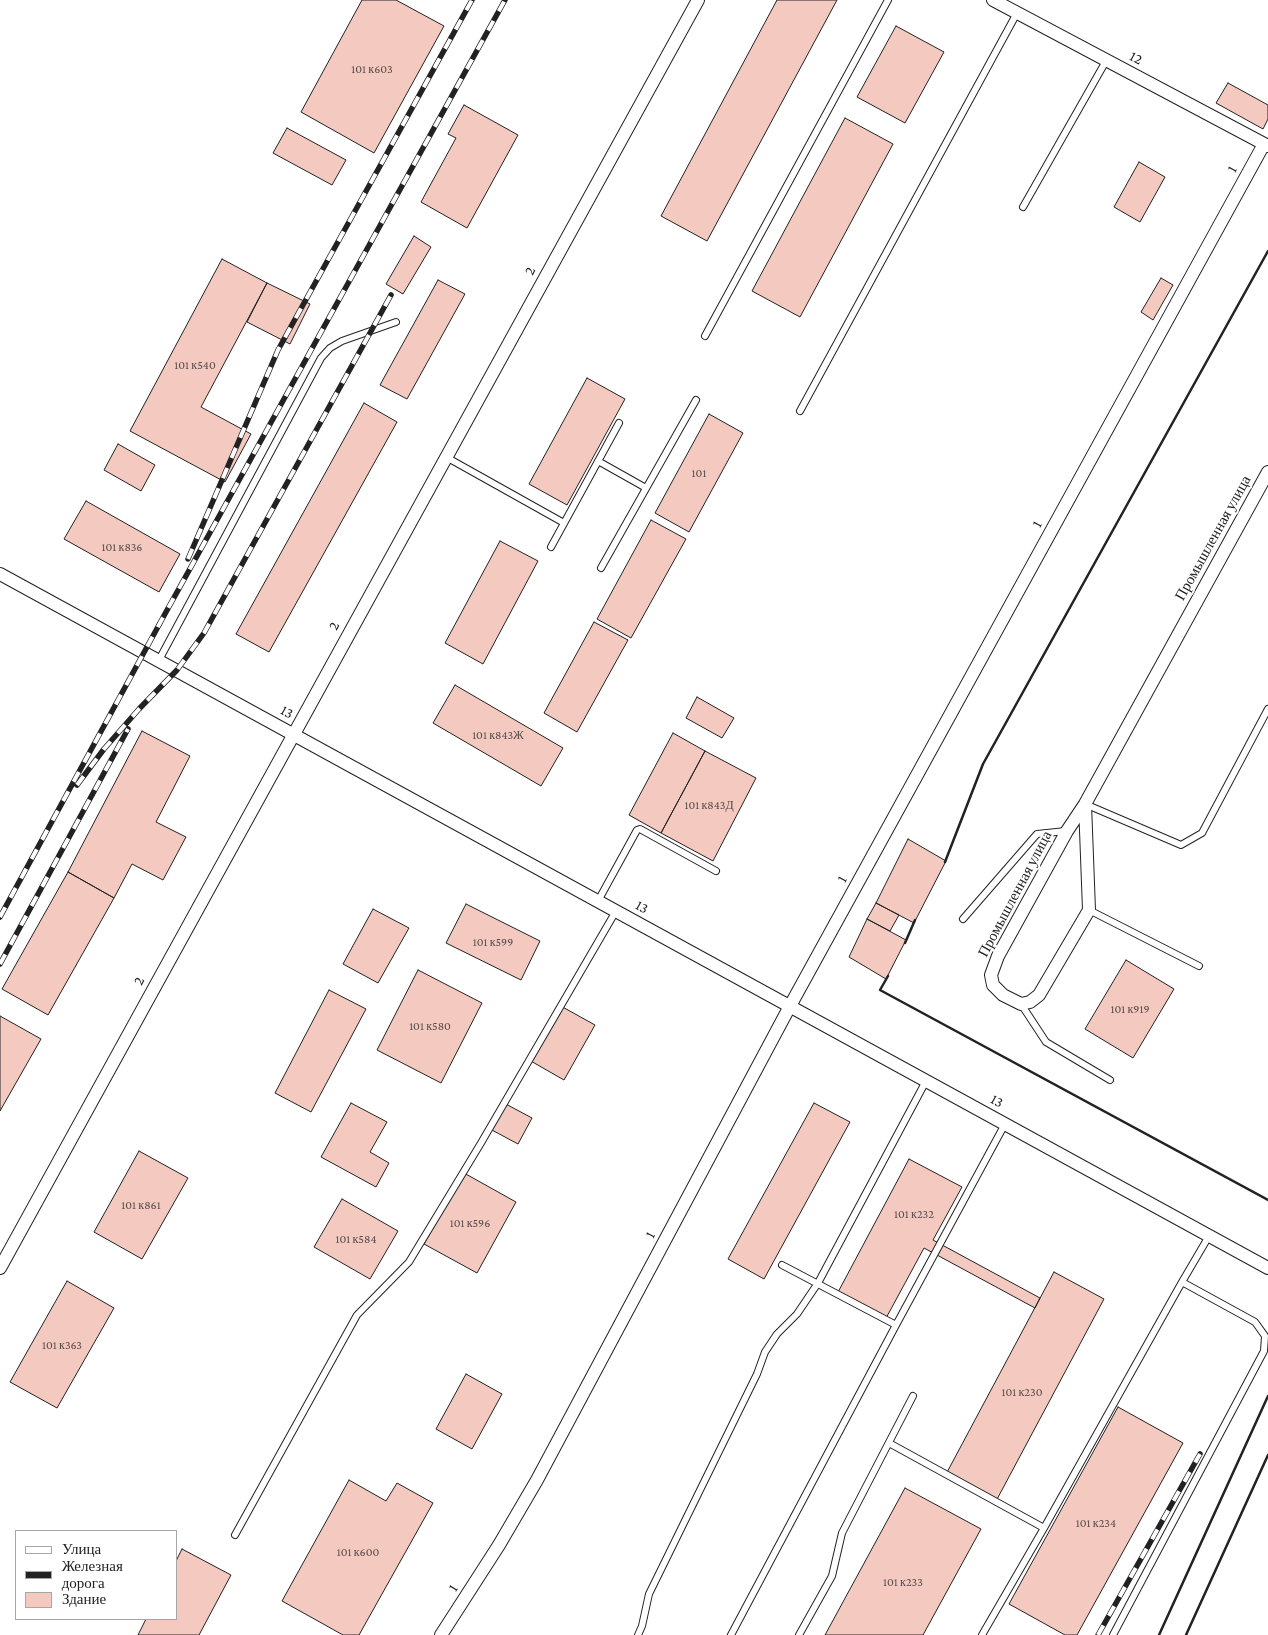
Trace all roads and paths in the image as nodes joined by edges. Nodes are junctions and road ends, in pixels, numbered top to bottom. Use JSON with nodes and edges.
{"nodes":[{"id":1,"x":698,"y":0,"type":"edge"},
{"id":2,"x":888,"y":0,"type":"edge"},
{"id":3,"x":993,"y":0,"type":"edge"},
{"id":4,"x":1017,"y":13,"type":"junction"},
{"id":5,"x":1106,"y":60,"type":"junction"},
{"id":6,"x":1267,"y":144,"type":"edge"},
{"id":7,"x":1023,"y":207,"type":"dead end"},
{"id":8,"x":396,"y":322,"type":"dead end"},
{"id":9,"x":705,"y":336,"type":"dead end"},
{"id":10,"x":696,"y":400,"type":"dead end"},
{"id":11,"x":800,"y":411,"type":"dead end"},
{"id":12,"x":619,"y":422,"type":"dead end"},
{"id":13,"x":446,"y":457,"type":"junction"},
{"id":14,"x":598,"y":461,"type":"junction"},
{"id":15,"x":1268,"y":472,"type":"edge"},
{"id":16,"x":646,"y":488,"type":"junction"},
{"id":17,"x":564,"y":523,"type":"junction"},
{"id":18,"x":550,"y":547,"type":"dead end"},
{"id":19,"x":601,"y":568,"type":"dead end"},
{"id":20,"x":0,"y":574,"type":"edge"},
{"id":21,"x":159,"y":660,"type":"junction"},
{"id":22,"x":1268,"y":709,"type":"edge"},
{"id":23,"x":293,"y":734,"type":"junction"},
{"id":24,"x":1085,"y":804,"type":"junction"},
{"id":25,"x":1067,"y":831,"type":"junction"},
{"id":26,"x":716,"y":871,"type":"dead end"},
{"id":27,"x":598,"y":901,"type":"junction"},
{"id":28,"x":1089,"y":910,"type":"junction"},
{"id":29,"x":616,"y":911,"type":"junction"},
{"id":30,"x":963,"y":919,"type":"dead end"},
{"id":31,"x":1199,"y":966,"type":"dead end"},
{"id":32,"x":1021,"y":1004,"type":"junction"},
{"id":33,"x":790,"y":1006,"type":"junction"},
{"id":34,"x":1110,"y":1080,"type":"dead end"},
{"id":35,"x":926,"y":1081,"type":"junction"},
{"id":36,"x":1005,"y":1124,"type":"junction"},
{"id":37,"x":1209,"y":1236,"type":"junction"},
{"id":38,"x":782,"y":1266,"type":"dead end"},
{"id":39,"x":0,"y":1268,"type":"edge"},
{"id":40,"x":1268,"y":1268,"type":"edge"},
{"id":41,"x":1182,"y":1282,"type":"junction"},
{"id":42,"x":818,"y":1283,"type":"junction"},
{"id":43,"x":896,"y":1324,"type":"junction"},
{"id":44,"x":913,"y":1396,"type":"dead end"},
{"id":45,"x":888,"y":1443,"type":"junction"},
{"id":46,"x":1044,"y":1528,"type":"junction"},
{"id":47,"x":235,"y":1535,"type":"dead end"},
{"id":48,"x":441,"y":1635,"type":"edge"},
{"id":49,"x":638,"y":1635,"type":"edge"},
{"id":50,"x":731,"y":1635,"type":"edge"},
{"id":51,"x":799,"y":1635,"type":"edge"},
{"id":52,"x":982,"y":1635,"type":"edge"},
{"id":53,"x":1113,"y":1635,"type":"edge"}],
"edges":[{"from":1,"to":13,"type":"street","name":"2"},
{"from":2,"to":9,"type":"lane"},
{"from":3,"to":4,"type":"street","name":"12"},
{"from":4,"to":5,"type":"street","name":"12"},
{"from":4,"to":11,"type":"lane"},
{"from":5,"to":6,"type":"street","name":"12"},
{"from":5,"to":7,"type":"lane"},
{"from":6,"to":33,"type":"street","name":"1"},
{"from":8,"to":21,"type":"lane"},
{"from":10,"to":16,"type":"lane"},
{"from":12,"to":14,"type":"lane"},
{"from":13,"to":17,"type":"lane"},
{"from":13,"to":23,"type":"street","name":"2"},
{"from":14,"to":16,"type":"lane"},
{"from":14,"to":17,"type":"lane"},
{"from":15,"to":24,"type":"street","name":"Промышленная улица"},
{"from":16,"to":19,"type":"lane"},
{"from":17,"to":18,"type":"lane"},
{"from":20,"to":21,"type":"street","name":"13"},
{"from":21,"to":23,"type":"street","name":"13"},
{"from":22,"to":24,"type":"lane"},
{"from":23,"to":27,"type":"street","name":"13"},
{"from":23,"to":39,"type":"street","name":"2"},
{"from":24,"to":25,"type":"street","name":"Промышленная улица"},
{"from":24,"to":28,"type":"street"},
{"from":25,"to":30,"type":"lane"},
{"from":25,"to":32,"type":"street","name":"Промышленная улица"},
{"from":26,"to":27,"type":"lane"},
{"from":27,"to":29,"type":"street","name":"13"},
{"from":28,"to":31,"type":"lane"},
{"from":28,"to":32,"type":"street"},
{"from":29,"to":33,"type":"street","name":"13"},
{"from":29,"to":47,"type":"lane"},
{"from":32,"to":34,"type":"lane"},
{"from":33,"to":35,"type":"street","name":"13"},
{"from":33,"to":48,"type":"street","name":"1"},
{"from":35,"to":36,"type":"street","name":"13"},
{"from":35,"to":42,"type":"lane"},
{"from":36,"to":37,"type":"street","name":"13"},
{"from":36,"to":43,"type":"lane"},
{"from":37,"to":40,"type":"street","name":"13"},
{"from":37,"to":41,"type":"lane"},
{"from":38,"to":42,"type":"lane"},
{"from":41,"to":46,"type":"lane"},
{"from":41,"to":53,"type":"lane"},
{"from":42,"to":43,"type":"lane"},
{"from":42,"to":49,"type":"lane"},
{"from":43,"to":50,"type":"lane"},
{"from":44,"to":45,"type":"lane"},
{"from":45,"to":46,"type":"lane"},
{"from":45,"to":51,"type":"lane"},
{"from":46,"to":52,"type":"lane"}]}
